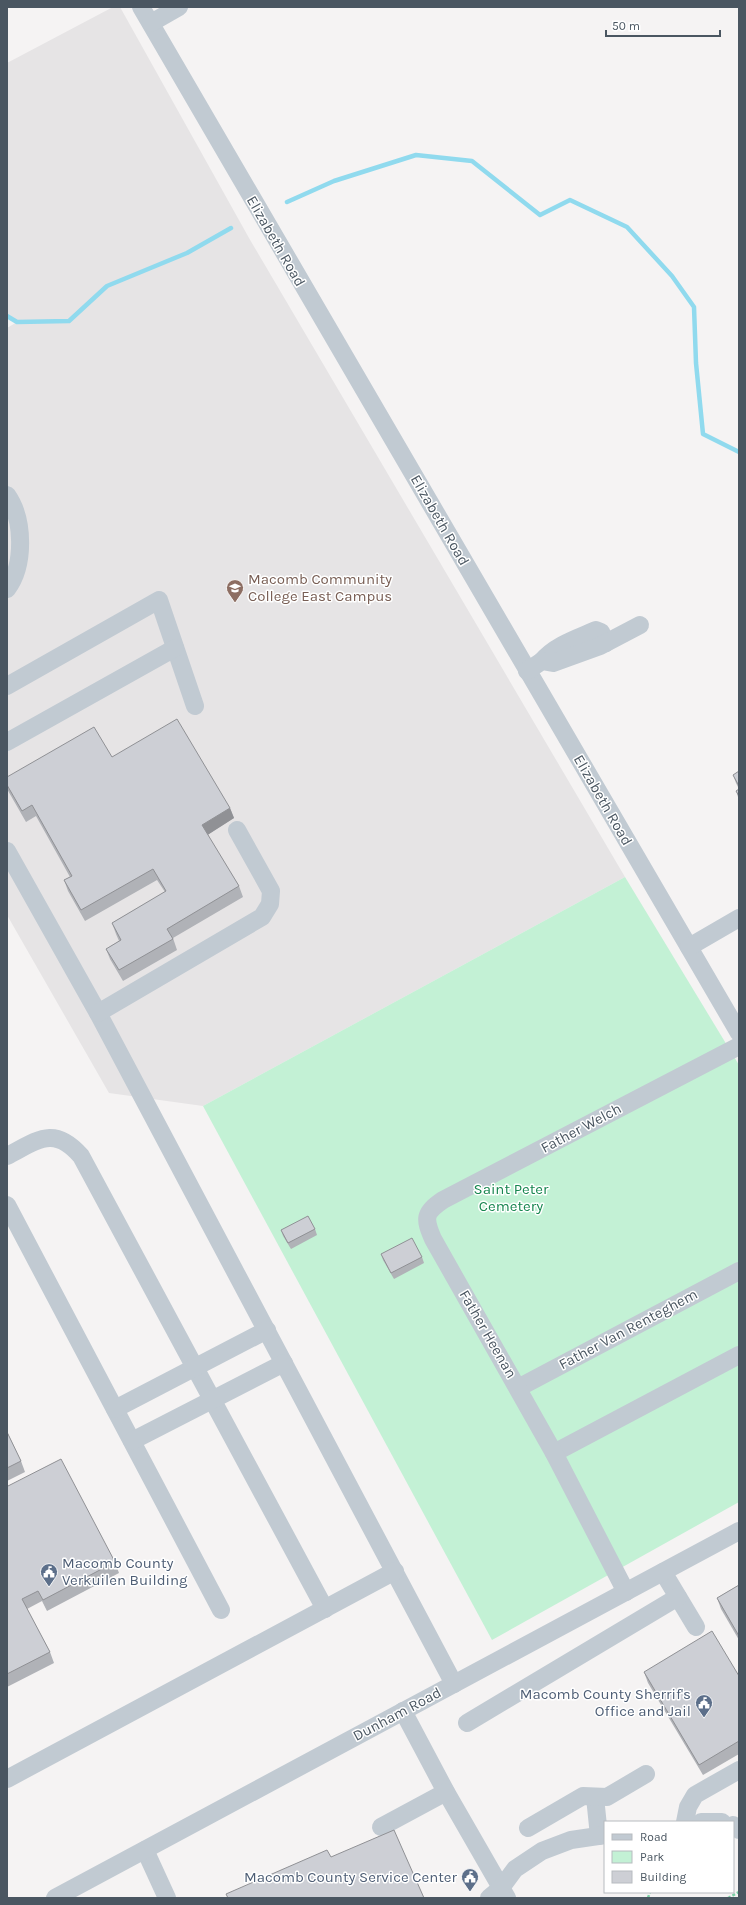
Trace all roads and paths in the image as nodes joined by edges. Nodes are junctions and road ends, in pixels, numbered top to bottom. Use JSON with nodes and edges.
{"nodes":[{"id":1,"x":141,"y":7,"type":"edge"},
{"id":2,"x":179,"y":7,"type":"edge"},
{"id":3,"x":151,"y":23,"type":"junction"},
{"id":4,"x":7,"y":495,"type":"edge"},
{"id":5,"x":7,"y":589,"type":"edge"},
{"id":6,"x":640,"y":625,"type":"dead end"},
{"id":7,"x":175,"y":648,"type":"junction"},
{"id":8,"x":535,"y":666,"type":"junction"},
{"id":9,"x":7,"y":686,"type":"edge"},
{"id":10,"x":196,"y":706,"type":"dead end"},
{"id":11,"x":7,"y":742,"type":"edge"},
{"id":12,"x":237,"y":830,"type":"dead end"},
{"id":13,"x":7,"y":851,"type":"edge"},
{"id":14,"x":739,"y":918,"type":"edge"},
{"id":15,"x":689,"y":947,"type":"junction"},
{"id":16,"x":98,"y":1013,"type":"junction"},
{"id":17,"x":739,"y":1033,"type":"edge"},
{"id":18,"x":739,"y":1046,"type":"edge"},
{"id":19,"x":7,"y":1156,"type":"edge"},
{"id":20,"x":7,"y":1205,"type":"edge"},
{"id":21,"x":427,"y":1214,"type":"joint"},
{"id":22,"x":739,"y":1271,"type":"edge"},
{"id":23,"x":267,"y":1330,"type":"junction"},
{"id":24,"x":739,"y":1355,"type":"edge"},
{"id":25,"x":284,"y":1363,"type":"junction"},
{"id":26,"x":195,"y":1368,"type":"junction"},
{"id":27,"x":518,"y":1388,"type":"junction"},
{"id":28,"x":213,"y":1400,"type":"junction"},
{"id":29,"x":115,"y":1409,"type":"junction"},
{"id":30,"x":132,"y":1442,"type":"junction"},
{"id":31,"x":554,"y":1453,"type":"junction"},
{"id":32,"x":739,"y":1530,"type":"edge"},
{"id":33,"x":395,"y":1571,"type":"junction"},
{"id":34,"x":663,"y":1572,"type":"junction"},
{"id":35,"x":626,"y":1592,"type":"junction"},
{"id":36,"x":678,"y":1597,"type":"junction"},
{"id":37,"x":325,"y":1609,"type":"junction"},
{"id":38,"x":221,"y":1610,"type":"dead end"},
{"id":39,"x":696,"y":1627,"type":"dead end"},
{"id":40,"x":454,"y":1684,"type":"junction"},
{"id":41,"x":403,"y":1711,"type":"junction"},
{"id":42,"x":467,"y":1723,"type":"dead end"},
{"id":43,"x":739,"y":1770,"type":"edge"},
{"id":44,"x":646,"y":1774,"type":"dead end"},
{"id":45,"x":7,"y":1779,"type":"edge"},
{"id":46,"x":446,"y":1792,"type":"junction"},
{"id":47,"x":596,"y":1796,"type":"junction"},
{"id":48,"x":685,"y":1821,"type":"edge"},
{"id":49,"x":382,"y":1827,"type":"dead end"},
{"id":50,"x":528,"y":1828,"type":"dead end"},
{"id":51,"x":602,"y":1835,"type":"edge"},
{"id":52,"x":145,"y":1850,"type":"junction"},
{"id":53,"x":739,"y":1892,"type":"edge"},
{"id":54,"x":499,"y":1895,"type":"edge"},
{"id":55,"x":55,"y":1898,"type":"edge"},
{"id":56,"x":167,"y":1898,"type":"edge"},
{"id":57,"x":728,"y":1898,"type":"edge"}],
"edges":[{"from":1,"to":3,"type":"street","name":"Elizabeth Road"},
{"from":2,"to":3,"type":"street"},
{"from":3,"to":8,"type":"street","name":"Elizabeth Road"},
{"from":4,"to":5,"type":"street"},
{"from":6,"to":8,"type":"street"},
{"from":7,"to":9,"type":"street"},
{"from":7,"to":10,"type":"street"},
{"from":7,"to":11,"type":"street"},
{"from":8,"to":15,"type":"street","name":"Elizabeth Road"},
{"from":12,"to":16,"type":"street"},
{"from":13,"to":16,"type":"street"},
{"from":14,"to":15,"type":"street"},
{"from":15,"to":17,"type":"street","name":"Elizabeth Road"},
{"from":16,"to":23,"type":"street"},
{"from":18,"to":21,"type":"street","name":"Father Welch"},
{"from":19,"to":26,"type":"street"},
{"from":20,"to":29,"type":"street"},
{"from":21,"to":27,"type":"street","name":"Father Heenan"},
{"from":22,"to":27,"type":"street","name":"Father Van Renteghem"},
{"from":23,"to":25,"type":"street"},
{"from":23,"to":26,"type":"street"},
{"from":24,"to":31,"type":"street"},
{"from":25,"to":28,"type":"street"},
{"from":25,"to":33,"type":"street"},
{"from":26,"to":28,"type":"street"},
{"from":26,"to":29,"type":"street"},
{"from":27,"to":31,"type":"street","name":"Father Heenan"},
{"from":28,"to":30,"type":"street"},
{"from":28,"to":37,"type":"street"},
{"from":29,"to":30,"type":"street"},
{"from":30,"to":38,"type":"street"},
{"from":31,"to":35,"type":"street","name":"Father Heenan"},
{"from":32,"to":34,"type":"street","name":"Dunham Road"},
{"from":33,"to":37,"type":"street"},
{"from":33,"to":40,"type":"street"},
{"from":34,"to":35,"type":"street","name":"Dunham Road"},
{"from":34,"to":36,"type":"street"},
{"from":35,"to":40,"type":"street","name":"Dunham Road"},
{"from":36,"to":39,"type":"street"},
{"from":36,"to":42,"type":"street"},
{"from":37,"to":45,"type":"street"},
{"from":40,"to":41,"type":"street","name":"Dunham Road"},
{"from":41,"to":46,"type":"street"},
{"from":41,"to":52,"type":"street","name":"Dunham Road"},
{"from":43,"to":48,"type":"street"},
{"from":44,"to":47,"type":"street"},
{"from":46,"to":49,"type":"street"},
{"from":46,"to":54,"type":"street"},
{"from":47,"to":50,"type":"street"},
{"from":47,"to":51,"type":"street"},
{"from":51,"to":54,"type":"street"},
{"from":52,"to":55,"type":"street","name":"Dunham Road"},
{"from":52,"to":56,"type":"street"},
{"from":53,"to":57,"type":"path"}]}
